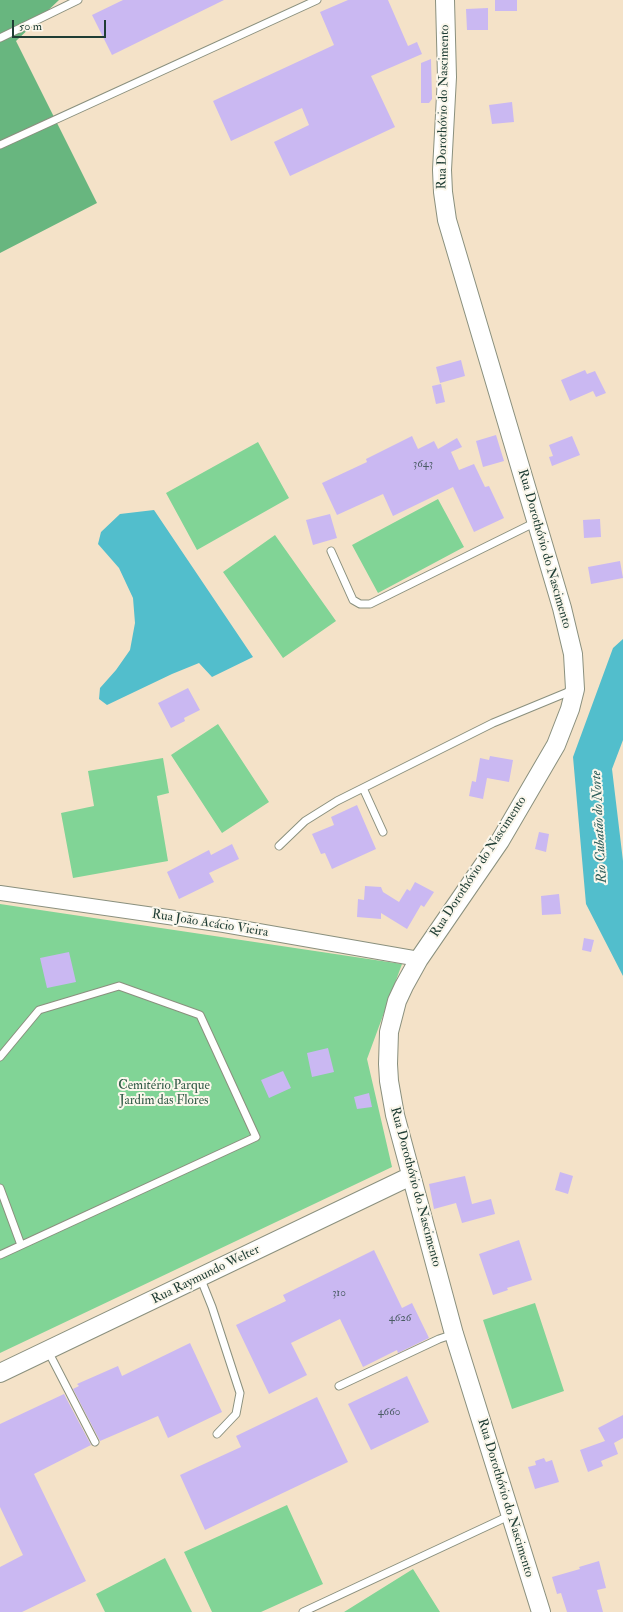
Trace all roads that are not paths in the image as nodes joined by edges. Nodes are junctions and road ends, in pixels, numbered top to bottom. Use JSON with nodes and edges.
{"nodes":[{"id":1,"x":78,"y":0,"type":"edge"},
{"id":2,"x":317,"y":0,"type":"edge"},
{"id":3,"x":445,"y":0,"type":"edge"},
{"id":4,"x":0,"y":38,"type":"edge"},
{"id":5,"x":0,"y":145,"type":"edge"},
{"id":6,"x":536,"y":522,"type":"junction"},
{"id":7,"x":331,"y":551,"type":"dead end"},
{"id":8,"x":575,"y":689,"type":"junction"},
{"id":9,"x":363,"y":788,"type":"junction"},
{"id":10,"x":382,"y":832,"type":"dead end"},
{"id":11,"x":279,"y":846,"type":"dead end"},
{"id":12,"x":0,"y":893,"type":"edge"},
{"id":13,"x":419,"y":959,"type":"junction"},
{"id":14,"x":0,"y":1057,"type":"edge"},
{"id":15,"x":411,"y":1176,"type":"junction"},
{"id":16,"x":0,"y":1188,"type":"edge"},
{"id":17,"x":21,"y":1245,"type":"junction"},
{"id":18,"x":0,"y":1255,"type":"edge"},
{"id":19,"x":200,"y":1277,"type":"junction"},
{"id":20,"x":454,"y":1334,"type":"junction"},
{"id":21,"x":48,"y":1350,"type":"junction"},
{"id":22,"x":0,"y":1373,"type":"edge"},
{"id":23,"x":339,"y":1386,"type":"dead end"},
{"id":24,"x":216,"y":1434,"type":"dead end"},
{"id":25,"x":95,"y":1442,"type":"dead end"},
{"id":26,"x":511,"y":1515,"type":"junction"},
{"id":27,"x":303,"y":1612,"type":"edge"},
{"id":28,"x":541,"y":1612,"type":"edge"}],
"edges":[{"from":1,"to":4,"type":"lane"},
{"from":2,"to":5,"type":"lane"},
{"from":3,"to":6,"type":"street","name":"Rua Dorothóvio do Nascimento"},
{"from":6,"to":7,"type":"lane"},
{"from":6,"to":8,"type":"street","name":"Rua Dorothóvio do Nascimento"},
{"from":8,"to":9,"type":"lane"},
{"from":8,"to":13,"type":"street","name":"Rua Dorothóvio do Nascimento"},
{"from":9,"to":10,"type":"lane"},
{"from":9,"to":11,"type":"lane"},
{"from":12,"to":13,"type":"street","name":"Rua João Acácio Vieira"},
{"from":13,"to":15,"type":"street","name":"Rua Dorothóvio do Nascimento"},
{"from":14,"to":17,"type":"lane"},
{"from":15,"to":19,"type":"street","name":"Rua Raymundo Welter"},
{"from":15,"to":20,"type":"street","name":"Rua Dorothóvio do Nascimento"},
{"from":16,"to":17,"type":"lane"},
{"from":17,"to":18,"type":"lane"},
{"from":19,"to":21,"type":"street","name":"Rua Raymundo Welter"},
{"from":19,"to":24,"type":"lane"},
{"from":20,"to":23,"type":"lane"},
{"from":20,"to":26,"type":"street","name":"Rua Dorothóvio do Nascimento"},
{"from":21,"to":22,"type":"street","name":"Rua Raymundo Welter"},
{"from":21,"to":25,"type":"lane"},
{"from":26,"to":27,"type":"lane"},
{"from":26,"to":28,"type":"street","name":"Rua Dorothóvio do Nascimento"}]}
